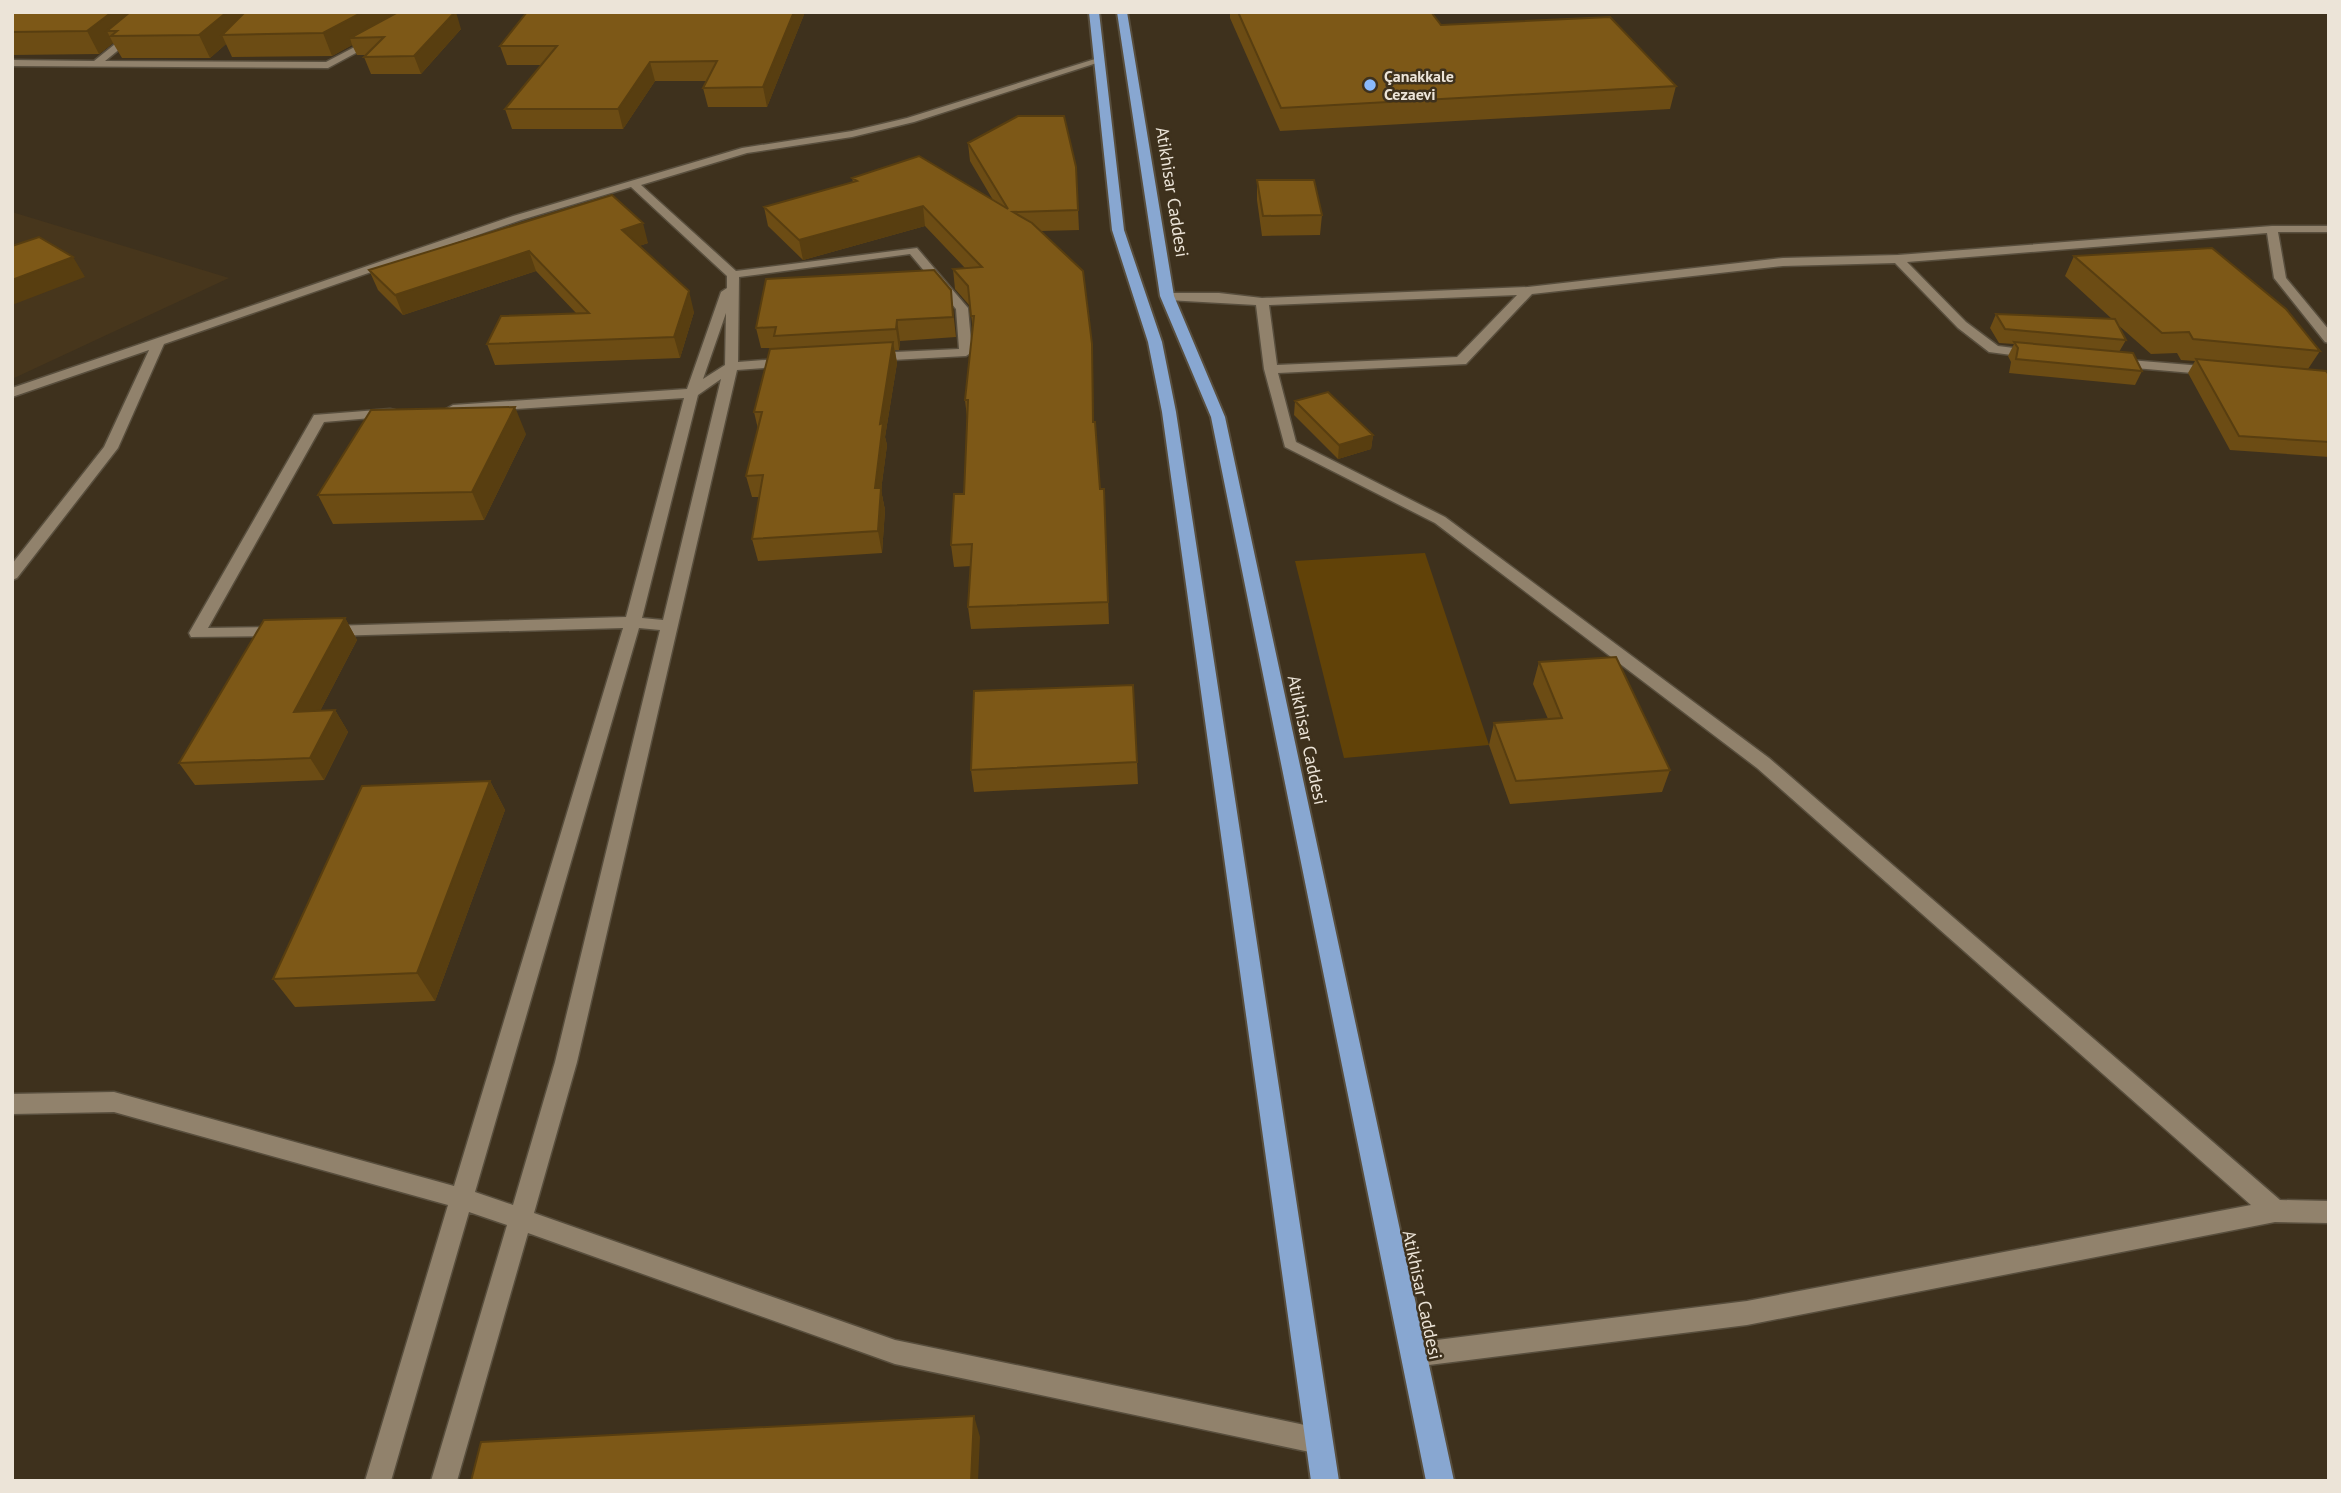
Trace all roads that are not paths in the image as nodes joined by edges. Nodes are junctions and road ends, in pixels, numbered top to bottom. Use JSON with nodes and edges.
{"nodes":[{"id":1,"x":161,"y":12,"type":"edge"},
{"id":2,"x":1094,"y":12,"type":"edge"},
{"id":3,"x":1122,"y":12,"type":"edge"},
{"id":4,"x":389,"y":32,"type":"edge"},
{"id":5,"x":224,"y":57,"type":"dead end"},
{"id":6,"x":1098,"y":61,"type":"junction"},
{"id":7,"x":12,"y":63,"type":"edge"},
{"id":8,"x":94,"y":65,"type":"junction"},
{"id":9,"x":214,"y":66,"type":"junction"},
{"id":10,"x":1129,"y":169,"type":"junction"},
{"id":11,"x":634,"y":184,"type":"junction"},
{"id":12,"x":2272,"y":229,"type":"junction"},
{"id":13,"x":2329,"y":229,"type":"edge"},
{"id":14,"x":1898,"y":259,"type":"junction"},
{"id":15,"x":733,"y":275,"type":"junction"},
{"id":16,"x":1528,"y":291,"type":"junction"},
{"id":17,"x":1167,"y":296,"type":"junction"},
{"id":18,"x":1262,"y":302,"type":"junction"},
{"id":19,"x":2329,"y":339,"type":"edge"},
{"id":20,"x":159,"y":341,"type":"junction"},
{"id":21,"x":2047,"y":355,"type":"edge"},
{"id":22,"x":856,"y":358,"type":"edge"},
{"id":23,"x":2100,"y":361,"type":"edge"},
{"id":24,"x":800,"y":362,"type":"edge"},
{"id":25,"x":731,"y":366,"type":"junction"},
{"id":26,"x":1271,"y":369,"type":"junction"},
{"id":27,"x":2223,"y":372,"type":"edge"},
{"id":28,"x":12,"y":393,"type":"edge"},
{"id":29,"x":692,"y":393,"type":"junction"},
{"id":30,"x":443,"y":410,"type":"edge"},
{"id":31,"x":402,"y":412,"type":"edge"},
{"id":32,"x":12,"y":575,"type":"edge"},
{"id":33,"x":633,"y":622,"type":"junction"},
{"id":34,"x":670,"y":626,"type":"junction"},
{"id":35,"x":12,"y":1104,"type":"edge"},
{"id":36,"x":464,"y":1199,"type":"junction"},
{"id":37,"x":2275,"y":1211,"type":"junction"},
{"id":38,"x":2329,"y":1212,"type":"edge"},
{"id":39,"x":518,"y":1219,"type":"junction"},
{"id":40,"x":1413,"y":1355,"type":"junction"},
{"id":41,"x":1319,"y":1441,"type":"junction"},
{"id":42,"x":378,"y":1481,"type":"edge"},
{"id":43,"x":444,"y":1481,"type":"edge"},
{"id":44,"x":1325,"y":1481,"type":"edge"},
{"id":45,"x":1440,"y":1481,"type":"edge"}],
"edges":[{"from":1,"to":8,"type":"street"},
{"from":2,"to":6,"type":"highway","name":"Atikhisar Caddesi"},
{"from":3,"to":10,"type":"highway","name":"Atikhisar Caddesi"},
{"from":4,"to":9,"type":"street"},
{"from":5,"to":9,"type":"street"},
{"from":6,"to":10,"type":"highway","name":"Atikhisar Caddesi"},
{"from":6,"to":11,"type":"street"},
{"from":7,"to":8,"type":"street"},
{"from":8,"to":9,"type":"street"},
{"from":10,"to":17,"type":"highway","name":"Atikhisar Caddesi"},
{"from":10,"to":41,"type":"highway","name":"Atikhisar Caddesi"},
{"from":11,"to":15,"type":"street"},
{"from":11,"to":20,"type":"street"},
{"from":12,"to":13,"type":"street"},
{"from":12,"to":14,"type":"street"},
{"from":12,"to":19,"type":"street"},
{"from":14,"to":16,"type":"street"},
{"from":14,"to":21,"type":"street"},
{"from":15,"to":22,"type":"street"},
{"from":15,"to":25,"type":"street"},
{"from":15,"to":29,"type":"street"},
{"from":16,"to":18,"type":"street"},
{"from":16,"to":26,"type":"street"},
{"from":17,"to":18,"type":"street"},
{"from":17,"to":40,"type":"highway","name":"Atikhisar Caddesi"},
{"from":18,"to":26,"type":"street"},
{"from":20,"to":28,"type":"street"},
{"from":20,"to":32,"type":"street"},
{"from":23,"to":27,"type":"street"},
{"from":24,"to":25,"type":"street"},
{"from":25,"to":29,"type":"street"},
{"from":25,"to":34,"type":"street"},
{"from":26,"to":37,"type":"street"},
{"from":29,"to":30,"type":"street"},
{"from":29,"to":33,"type":"street"},
{"from":31,"to":33,"type":"street"},
{"from":33,"to":34,"type":"street"},
{"from":33,"to":36,"type":"street"},
{"from":34,"to":39,"type":"street"},
{"from":35,"to":36,"type":"street"},
{"from":36,"to":39,"type":"street"},
{"from":36,"to":42,"type":"street"},
{"from":37,"to":38,"type":"street"},
{"from":37,"to":40,"type":"street"},
{"from":39,"to":41,"type":"street"},
{"from":39,"to":43,"type":"street"},
{"from":40,"to":45,"type":"highway","name":"Atikhisar Caddesi"},
{"from":41,"to":44,"type":"highway","name":"Atikhisar Caddesi"}]}
